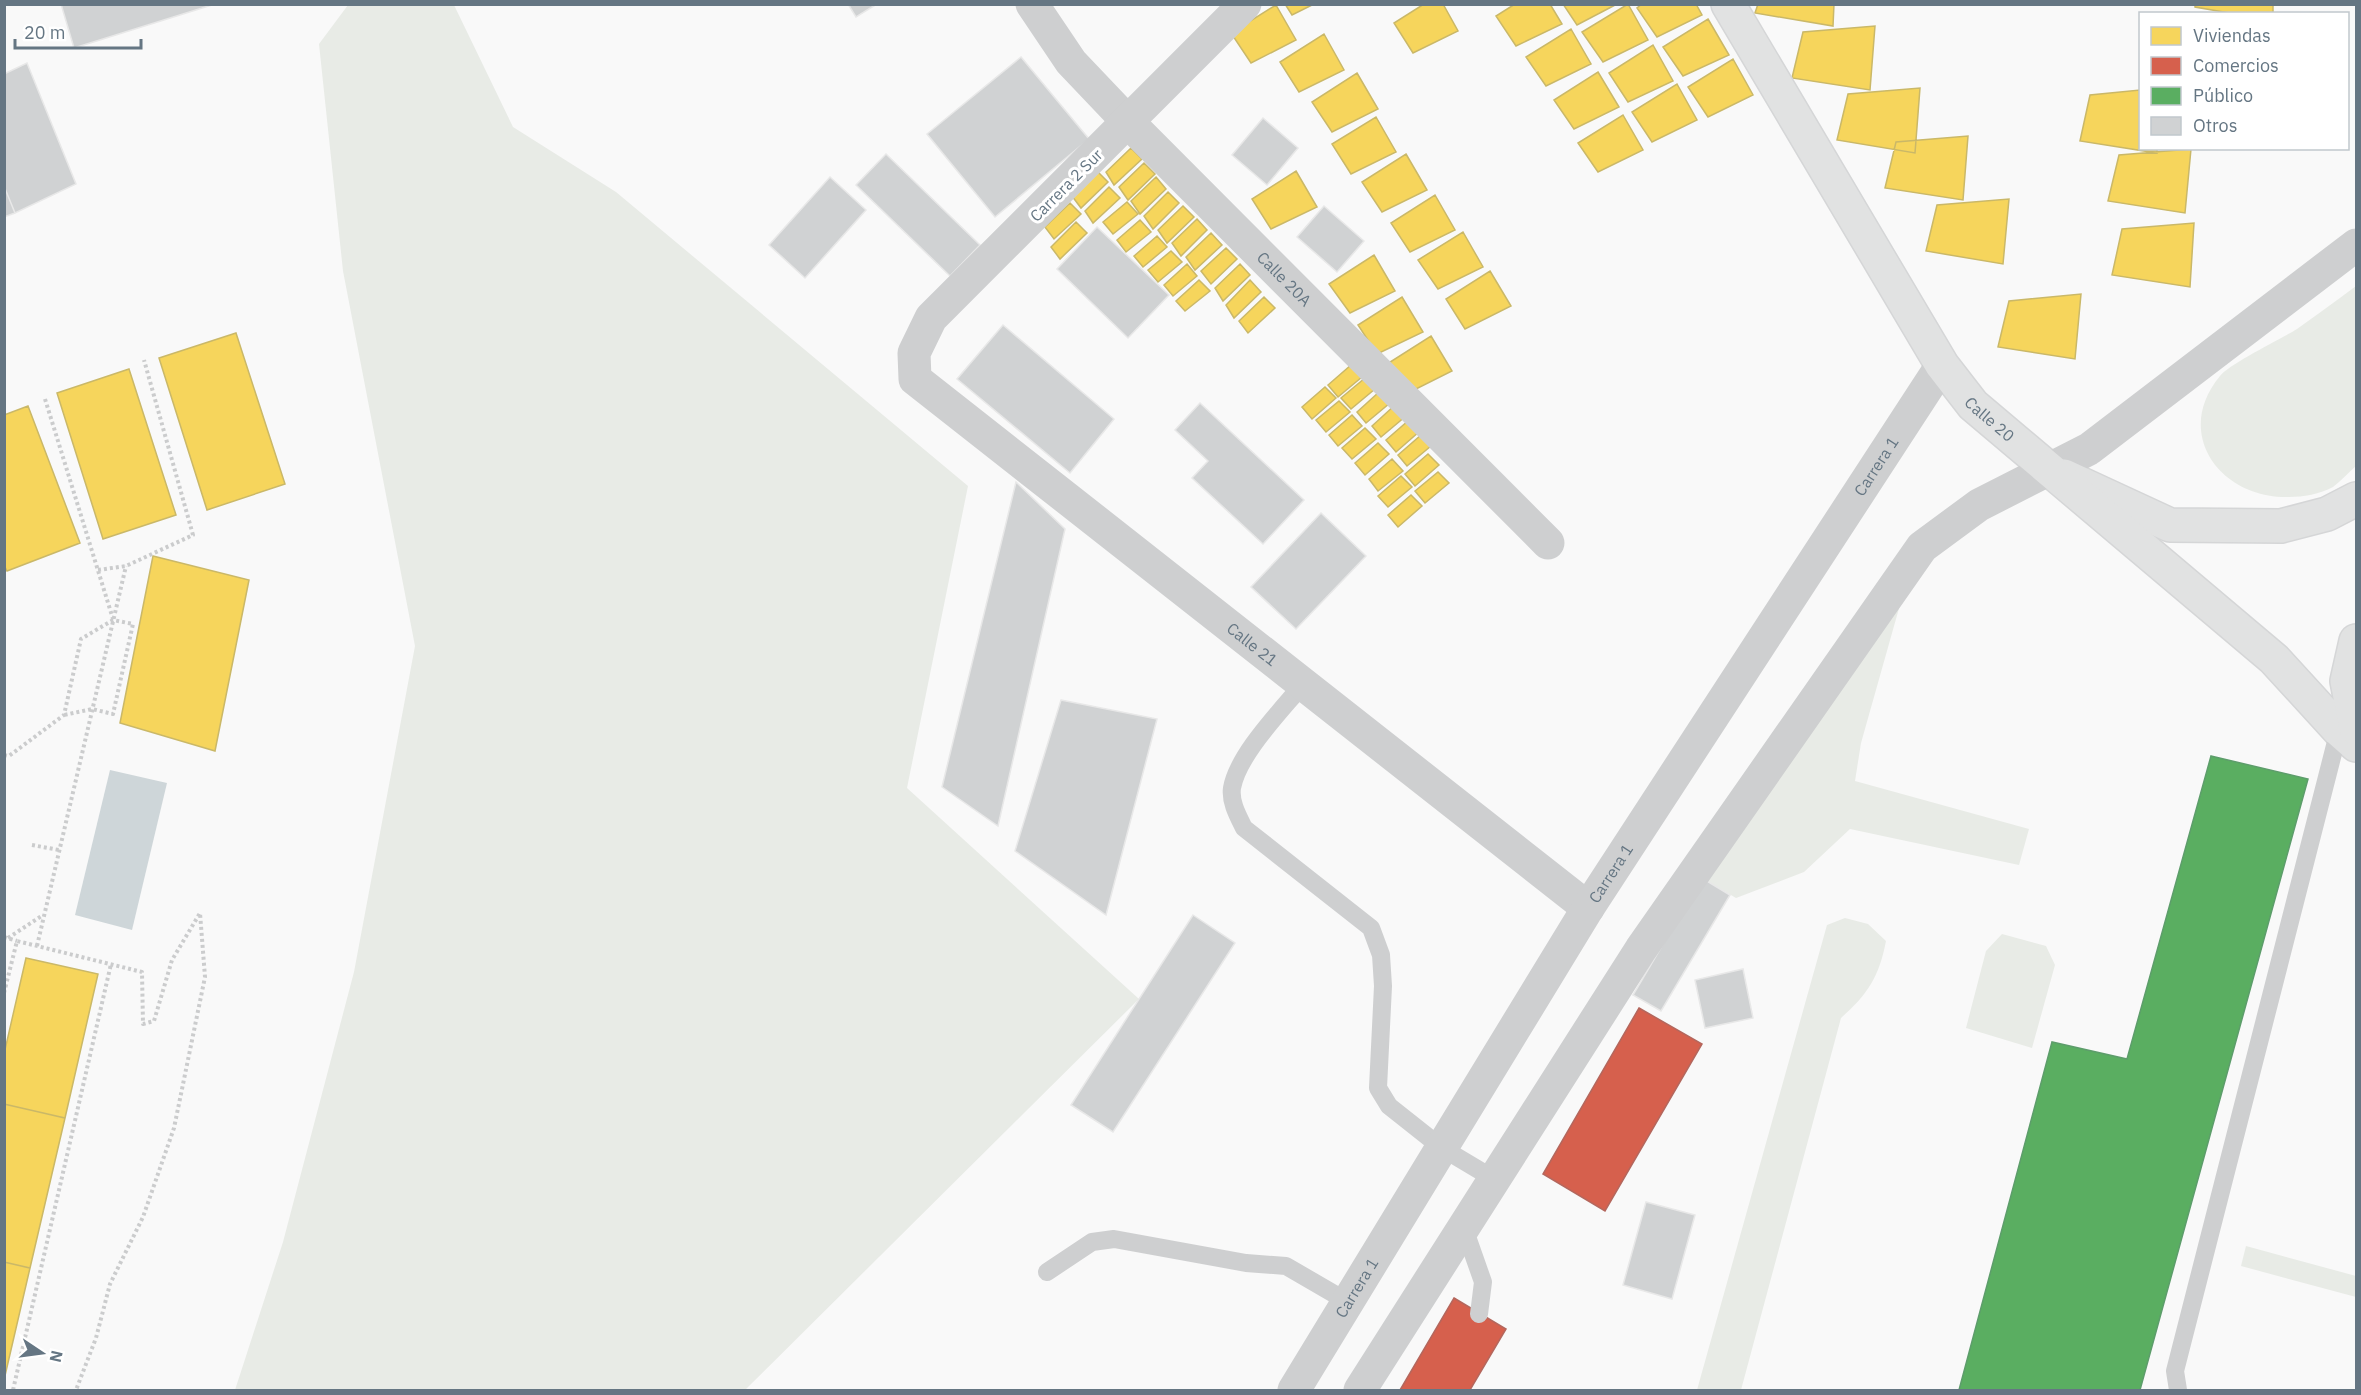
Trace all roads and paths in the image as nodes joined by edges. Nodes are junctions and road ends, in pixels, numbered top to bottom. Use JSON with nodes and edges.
{"nodes":[{"id":1,"x":1032,"y":4,"type":"edge"},
{"id":2,"x":1245,"y":4,"type":"edge"},
{"id":3,"x":1728,"y":4,"type":"edge"},
{"id":4,"x":1129,"y":123,"type":"junction"},
{"id":5,"x":2356,"y":245,"type":"edge"},
{"id":6,"x":144,"y":360,"type":"dead end"},
{"id":7,"x":1942,"y":365,"type":"junction"},
{"id":8,"x":915,"y":379,"type":"joint"},
{"id":9,"x":45,"y":399,"type":"dead end"},
{"id":10,"x":2052,"y":470,"type":"junction"},
{"id":11,"x":2356,"y":499,"type":"edge"},
{"id":12,"x":1548,"y":543,"type":"dead end"},
{"id":13,"x":126,"y":566,"type":"junction"},
{"id":14,"x":98,"y":570,"type":"junction"},
{"id":15,"x":113,"y":620,"type":"junction"},
{"id":16,"x":2356,"y":641,"type":"edge"},
{"id":17,"x":1303,"y":684,"type":"junction"},
{"id":18,"x":92,"y":709,"type":"junction"},
{"id":19,"x":64,"y":715,"type":"junction"},
{"id":20,"x":2351,"y":734,"type":"edge"},
{"id":21,"x":4,"y":755,"type":"edge"},
{"id":22,"x":32,"y":845,"type":"dead end"},
{"id":23,"x":59,"y":849,"type":"junction"},
{"id":24,"x":1588,"y":909,"type":"junction"},
{"id":25,"x":44,"y":915,"type":"junction"},
{"id":26,"x":6,"y":938,"type":"edge"},
{"id":27,"x":17,"y":941,"type":"junction"},
{"id":28,"x":37,"y":946,"type":"junction"},
{"id":29,"x":111,"y":964,"type":"junction"},
{"id":30,"x":4,"y":993,"type":"edge"},
{"id":31,"x":1442,"y":1148,"type":"junction"},
{"id":32,"x":1494,"y":1179,"type":"junction"},
{"id":33,"x":1464,"y":1228,"type":"junction"},
{"id":34,"x":1047,"y":1272,"type":"dead end"},
{"id":35,"x":1348,"y":1302,"type":"junction"},
{"id":36,"x":1479,"y":1314,"type":"dead end"},
{"id":37,"x":13,"y":1390,"type":"edge"},
{"id":38,"x":76,"y":1390,"type":"edge"},
{"id":39,"x":1294,"y":1390,"type":"edge"},
{"id":40,"x":1360,"y":1390,"type":"edge"},
{"id":41,"x":2178,"y":1390,"type":"edge"}],
"edges":[{"from":1,"to":4,"type":"street","name":"Calle 20A"},
{"from":2,"to":4,"type":"street","name":"Carrera 2 Sur"},
{"from":3,"to":7,"type":"main road","name":"Calle 20"},
{"from":4,"to":8,"type":"street","name":"Carrera 2 Sur"},
{"from":4,"to":12,"type":"street","name":"Calle 20A"},
{"from":5,"to":10,"type":"street"},
{"from":6,"to":13,"type":"path"},
{"from":7,"to":10,"type":"main road","name":"Calle 20"},
{"from":7,"to":24,"type":"street","name":"Carrera 1"},
{"from":8,"to":17,"type":"street","name":"Calle 21"},
{"from":9,"to":14,"type":"path"},
{"from":10,"to":11,"type":"main road"},
{"from":10,"to":20,"type":"main road","name":"Calle 20"},
{"from":10,"to":32,"type":"street"},
{"from":13,"to":14,"type":"path"},
{"from":13,"to":15,"type":"path"},
{"from":14,"to":15,"type":"path"},
{"from":15,"to":18,"type":"path"},
{"from":15,"to":18,"type":"path"},
{"from":15,"to":19,"type":"path"},
{"from":16,"to":20,"type":"main road"},
{"from":17,"to":24,"type":"street","name":"Calle 21"},
{"from":17,"to":31,"type":"lane"},
{"from":18,"to":19,"type":"path"},
{"from":18,"to":23,"type":"path"},
{"from":19,"to":21,"type":"path"},
{"from":20,"to":41,"type":"lane"},
{"from":22,"to":23,"type":"path"},
{"from":23,"to":25,"type":"path"},
{"from":24,"to":31,"type":"street","name":"Carrera 1"},
{"from":25,"to":26,"type":"path"},
{"from":25,"to":28,"type":"path"},
{"from":26,"to":27,"type":"path"},
{"from":27,"to":28,"type":"path"},
{"from":27,"to":30,"type":"path"},
{"from":28,"to":29,"type":"path"},
{"from":29,"to":37,"type":"path"},
{"from":29,"to":38,"type":"path"},
{"from":31,"to":32,"type":"lane"},
{"from":31,"to":35,"type":"street","name":"Carrera 1"},
{"from":32,"to":33,"type":"street"},
{"from":33,"to":36,"type":"lane"},
{"from":33,"to":40,"type":"street"},
{"from":34,"to":35,"type":"lane"},
{"from":35,"to":39,"type":"street","name":"Carrera 1"}]}
